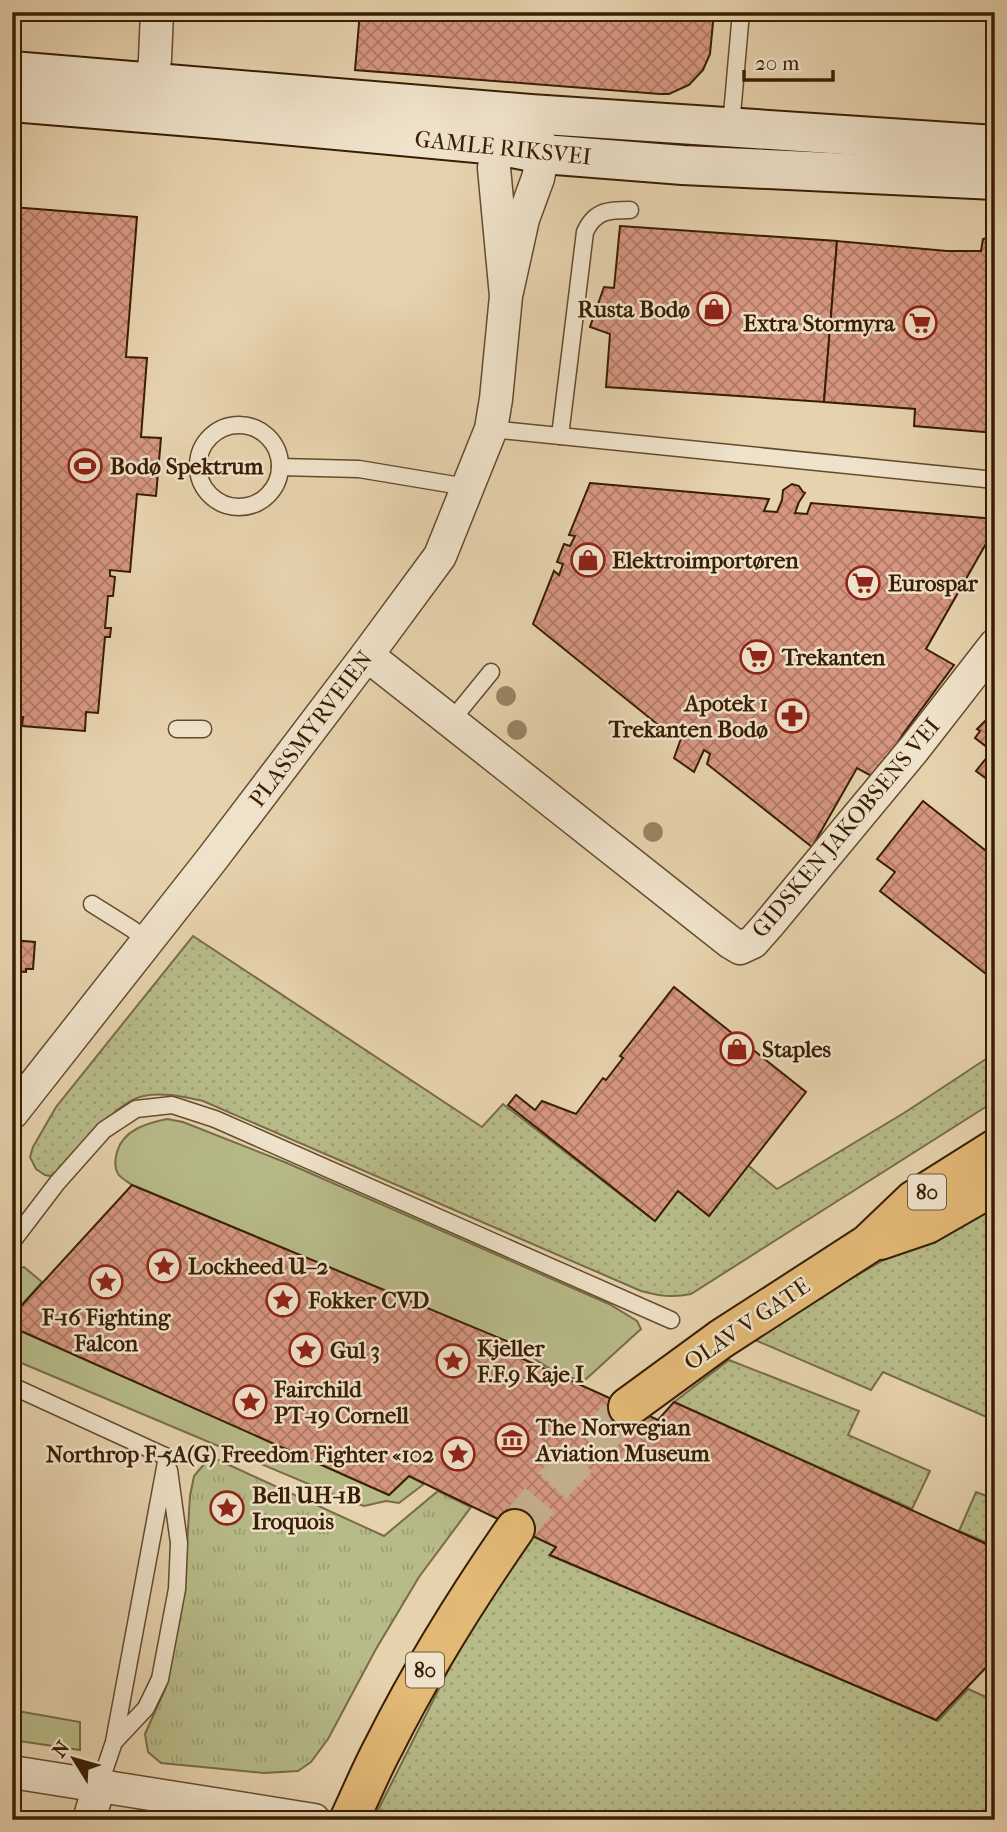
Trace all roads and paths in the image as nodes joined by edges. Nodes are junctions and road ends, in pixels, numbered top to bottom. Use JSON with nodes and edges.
{"nodes":[{"id":1,"x":157,"y":12,"type":"edge"},
{"id":2,"x":741,"y":12,"type":"edge"},
{"id":3,"x":12,"y":71,"type":"edge"},
{"id":4,"x":152,"y":82,"type":"junction"},
{"id":5,"x":12,"y":102,"type":"edge"},
{"id":6,"x":530,"y":114,"type":"junction"},
{"id":7,"x":731,"y":126,"type":"junction"},
{"id":8,"x":498,"y":145,"type":"junction"},
{"id":9,"x":995,"y":145,"type":"edge"},
{"id":10,"x":543,"y":154,"type":"junction"},
{"id":11,"x":995,"y":180,"type":"edge"},
{"id":12,"x":630,"y":209,"type":"dead end"},
{"id":13,"x":506,"y":296,"type":"junction"},
{"id":14,"x":491,"y":429,"type":"junction"},
{"id":15,"x":560,"y":436,"type":"junction"},
{"id":16,"x":280,"y":467,"type":"junction"},
{"id":17,"x":995,"y":480,"type":"edge"},
{"id":18,"x":467,"y":487,"type":"junction"},
{"id":19,"x":995,"y":645,"type":"edge"},
{"id":20,"x":367,"y":655,"type":"junction"},
{"id":21,"x":491,"y":672,"type":"dead end"},
{"id":22,"x":451,"y":721,"type":"junction"},
{"id":23,"x":177,"y":729,"type":"dead end"},
{"id":24,"x":203,"y":729,"type":"dead end"},
{"id":25,"x":92,"y":904,"type":"dead end"},
{"id":26,"x":148,"y":942,"type":"junction"},
{"id":27,"x":12,"y":1113,"type":"edge"},
{"id":28,"x":995,"y":1149,"type":"edge"},
{"id":29,"x":995,"y":1185,"type":"edge"},
{"id":30,"x":12,"y":1242,"type":"edge"},
{"id":31,"x":868,"y":1244,"type":"junction"},
{"id":32,"x":671,"y":1320,"type":"dead end"},
{"id":33,"x":12,"y":1386,"type":"edge"},
{"id":34,"x":628,"y":1407,"type":"tunnel mouth"},
{"id":35,"x":167,"y":1457,"type":"junction"},
{"id":36,"x":515,"y":1529,"type":"tunnel mouth"},
{"id":37,"x":114,"y":1742,"type":"junction"},
{"id":38,"x":12,"y":1772,"type":"edge"},
{"id":39,"x":99,"y":1786,"type":"junction"},
{"id":40,"x":89,"y":1820,"type":"edge"},
{"id":41,"x":314,"y":1820,"type":"edge"},
{"id":42,"x":349,"y":1820,"type":"edge"}],
"edges":[{"from":1,"to":4,"type":"street"},
{"from":2,"to":7,"type":"lane"},
{"from":3,"to":4,"type":"street","name":"GAMLE RIKSVEI"},
{"from":4,"to":6,"type":"street","name":"GAMLE RIKSVEI"},
{"from":5,"to":8,"type":"street","name":"GAMLE RIKSVEI"},
{"from":6,"to":7,"type":"street","name":"GAMLE RIKSVEI"},
{"from":6,"to":8,"type":"street"},
{"from":6,"to":10,"type":"street"},
{"from":7,"to":9,"type":"street","name":"GAMLE RIKSVEI"},
{"from":8,"to":10,"type":"street","name":"GAMLE RIKSVEI"},
{"from":8,"to":13,"type":"street","name":"PLASSMYRVEIEN"},
{"from":10,"to":11,"type":"street","name":"GAMLE RIKSVEI"},
{"from":10,"to":13,"type":"street","name":"PLASSMYRVEIEN"},
{"from":12,"to":15,"type":"lane"},
{"from":13,"to":14,"type":"street","name":"PLASSMYRVEIEN"},
{"from":14,"to":15,"type":"lane"},
{"from":14,"to":18,"type":"street","name":"PLASSMYRVEIEN"},
{"from":15,"to":17,"type":"lane"},
{"from":16,"to":16,"type":"lane"},
{"from":16,"to":18,"type":"lane"},
{"from":18,"to":20,"type":"street","name":"PLASSMYRVEIEN"},
{"from":19,"to":22,"type":"street","name":"GIDSKEN JAKOBSENS VEI"},
{"from":20,"to":22,"type":"street","name":"GIDSKEN JAKOBSENS VEI"},
{"from":20,"to":26,"type":"street","name":"PLASSMYRVEIEN"},
{"from":21,"to":22,"type":"lane"},
{"from":23,"to":24,"type":"lane"},
{"from":25,"to":26,"type":"lane"},
{"from":26,"to":27,"type":"street","name":"PLASSMYRVEIEN"},
{"from":28,"to":31,"type":"highway","name":"OLAV V GATE","number":"80"},
{"from":29,"to":31,"type":"highway","name":"OLAV V GATE","number":"80"},
{"from":30,"to":32,"type":"lane"},
{"from":31,"to":34,"type":"highway","name":"OLAV V GATE","number":"80"},
{"from":33,"to":35,"type":"lane"},
{"from":35,"to":37,"type":"lane"},
{"from":35,"to":37,"type":"lane"},
{"from":36,"to":42,"type":"highway","number":"80"},
{"from":37,"to":39,"type":"lane"},
{"from":38,"to":39,"type":"street"},
{"from":39,"to":40,"type":"street"},
{"from":39,"to":41,"type":"street"}]}
